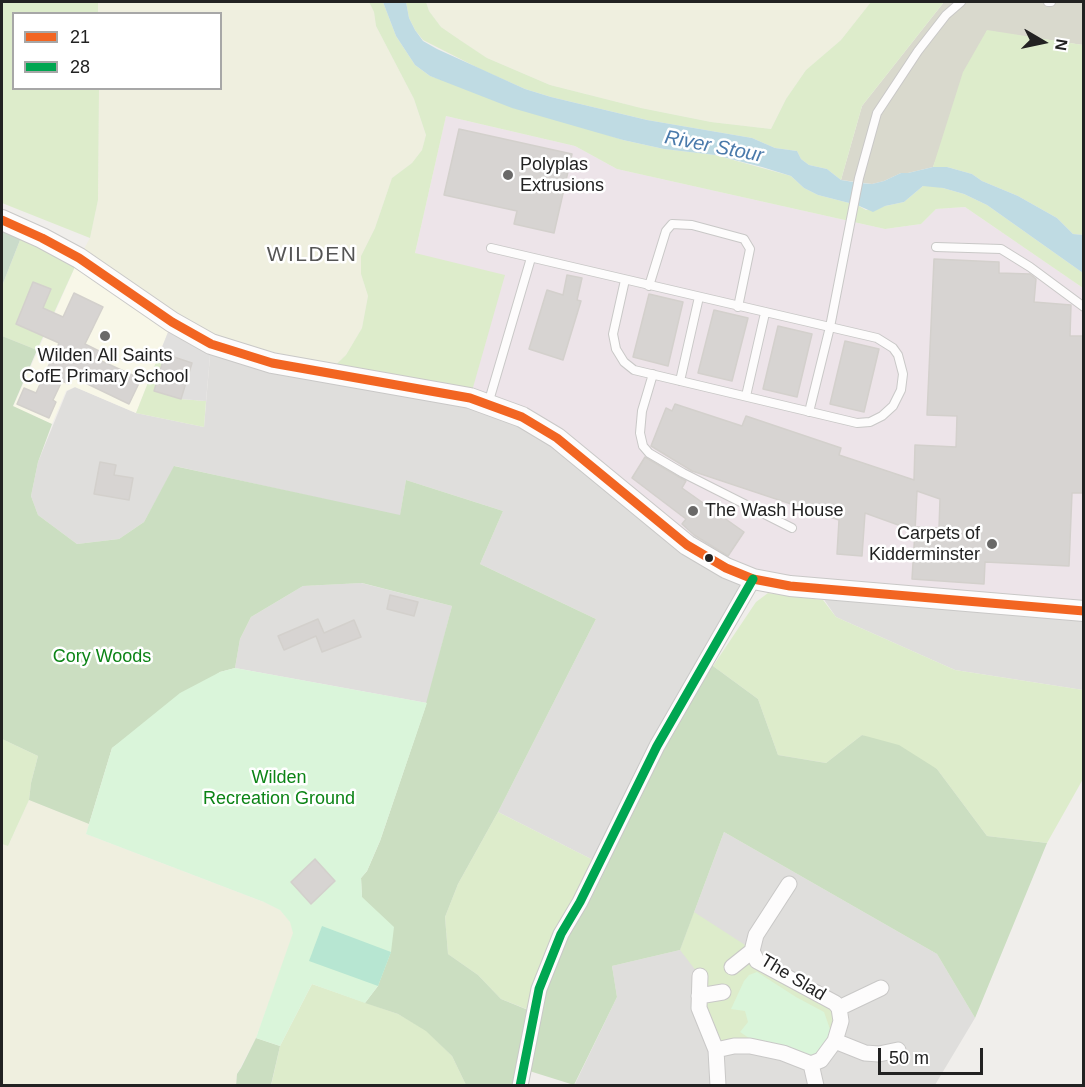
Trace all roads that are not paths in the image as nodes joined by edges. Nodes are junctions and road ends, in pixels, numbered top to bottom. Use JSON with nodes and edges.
{"nodes":[{"id":1,"x":961,"y":2,"type":"edge"},
{"id":2,"x":2,"y":220,"type":"edge"},
{"id":3,"x":936,"y":247,"type":"dead end"},
{"id":4,"x":491,"y":248,"type":"dead end"},
{"id":5,"x":531,"y":258,"type":"junction"},
{"id":6,"x":625,"y":280,"type":"junction"},
{"id":7,"x":648,"y":285,"type":"junction"},
{"id":8,"x":699,"y":297,"type":"junction"},
{"id":9,"x":738,"y":307,"type":"junction"},
{"id":10,"x":1083,"y":307,"type":"edge"},
{"id":11,"x":765,"y":313,"type":"junction"},
{"id":12,"x":830,"y":327,"type":"junction"},
{"id":13,"x":653,"y":374,"type":"junction"},
{"id":14,"x":680,"y":381,"type":"junction"},
{"id":15,"x":746,"y":396,"type":"junction"},
{"id":16,"x":488,"y":404,"type":"junction"},
{"id":17,"x":809,"y":412,"type":"junction"},
{"id":18,"x":792,"y":528,"type":"dead end"},
{"id":19,"x":753,"y":579,"type":"junction"},
{"id":20,"x":1083,"y":611,"type":"edge"},
{"id":21,"x":789,"y":884,"type":"dead end"},
{"id":22,"x":752,"y":951,"type":"junction"},
{"id":23,"x":732,"y":967,"type":"dead end"},
{"id":24,"x":700,"y":976,"type":"dead end"},
{"id":25,"x":881,"y":988,"type":"dead end"},
{"id":26,"x":723,"y":992,"type":"dead end"},
{"id":27,"x":699,"y":996,"type":"junction"},
{"id":28,"x":839,"y":1008,"type":"junction"},
{"id":29,"x":835,"y":1041,"type":"junction"},
{"id":30,"x":716,"y":1050,"type":"junction"},
{"id":31,"x":898,"y":1050,"type":"dead end"},
{"id":32,"x":811,"y":1064,"type":"junction"},
{"id":33,"x":519,"y":1086,"type":"edge"},
{"id":34,"x":718,"y":1086,"type":"edge"},
{"id":35,"x":816,"y":1086,"type":"edge"}],
"edges":[{"from":1,"to":12,"type":"lane"},
{"from":2,"to":16,"type":"street"},
{"from":3,"to":10,"type":"lane"},
{"from":4,"to":5,"type":"lane"},
{"from":5,"to":6,"type":"lane"},
{"from":5,"to":16,"type":"lane"},
{"from":6,"to":7,"type":"lane"},
{"from":6,"to":13,"type":"lane"},
{"from":7,"to":8,"type":"lane"},
{"from":7,"to":9,"type":"lane"},
{"from":8,"to":9,"type":"lane"},
{"from":8,"to":14,"type":"lane"},
{"from":9,"to":11,"type":"lane"},
{"from":11,"to":12,"type":"lane"},
{"from":11,"to":15,"type":"lane"},
{"from":12,"to":17,"type":"lane"},
{"from":12,"to":17,"type":"lane"},
{"from":13,"to":14,"type":"lane"},
{"from":13,"to":18,"type":"lane"},
{"from":14,"to":15,"type":"lane"},
{"from":15,"to":17,"type":"lane"},
{"from":16,"to":19,"type":"street"},
{"from":19,"to":20,"type":"street"},
{"from":19,"to":33,"type":"street"},
{"from":21,"to":22,"type":"street","name":"The Slad"},
{"from":22,"to":23,"type":"street"},
{"from":22,"to":28,"type":"street","name":"The Slad"},
{"from":24,"to":27,"type":"street"},
{"from":25,"to":28,"type":"street","name":"The Slad"},
{"from":26,"to":27,"type":"street"},
{"from":27,"to":30,"type":"street"},
{"from":28,"to":29,"type":"street","name":"The Slad"},
{"from":29,"to":31,"type":"street"},
{"from":29,"to":32,"type":"street"},
{"from":30,"to":32,"type":"street"},
{"from":30,"to":34,"type":"street"},
{"from":32,"to":35,"type":"street"}]}
